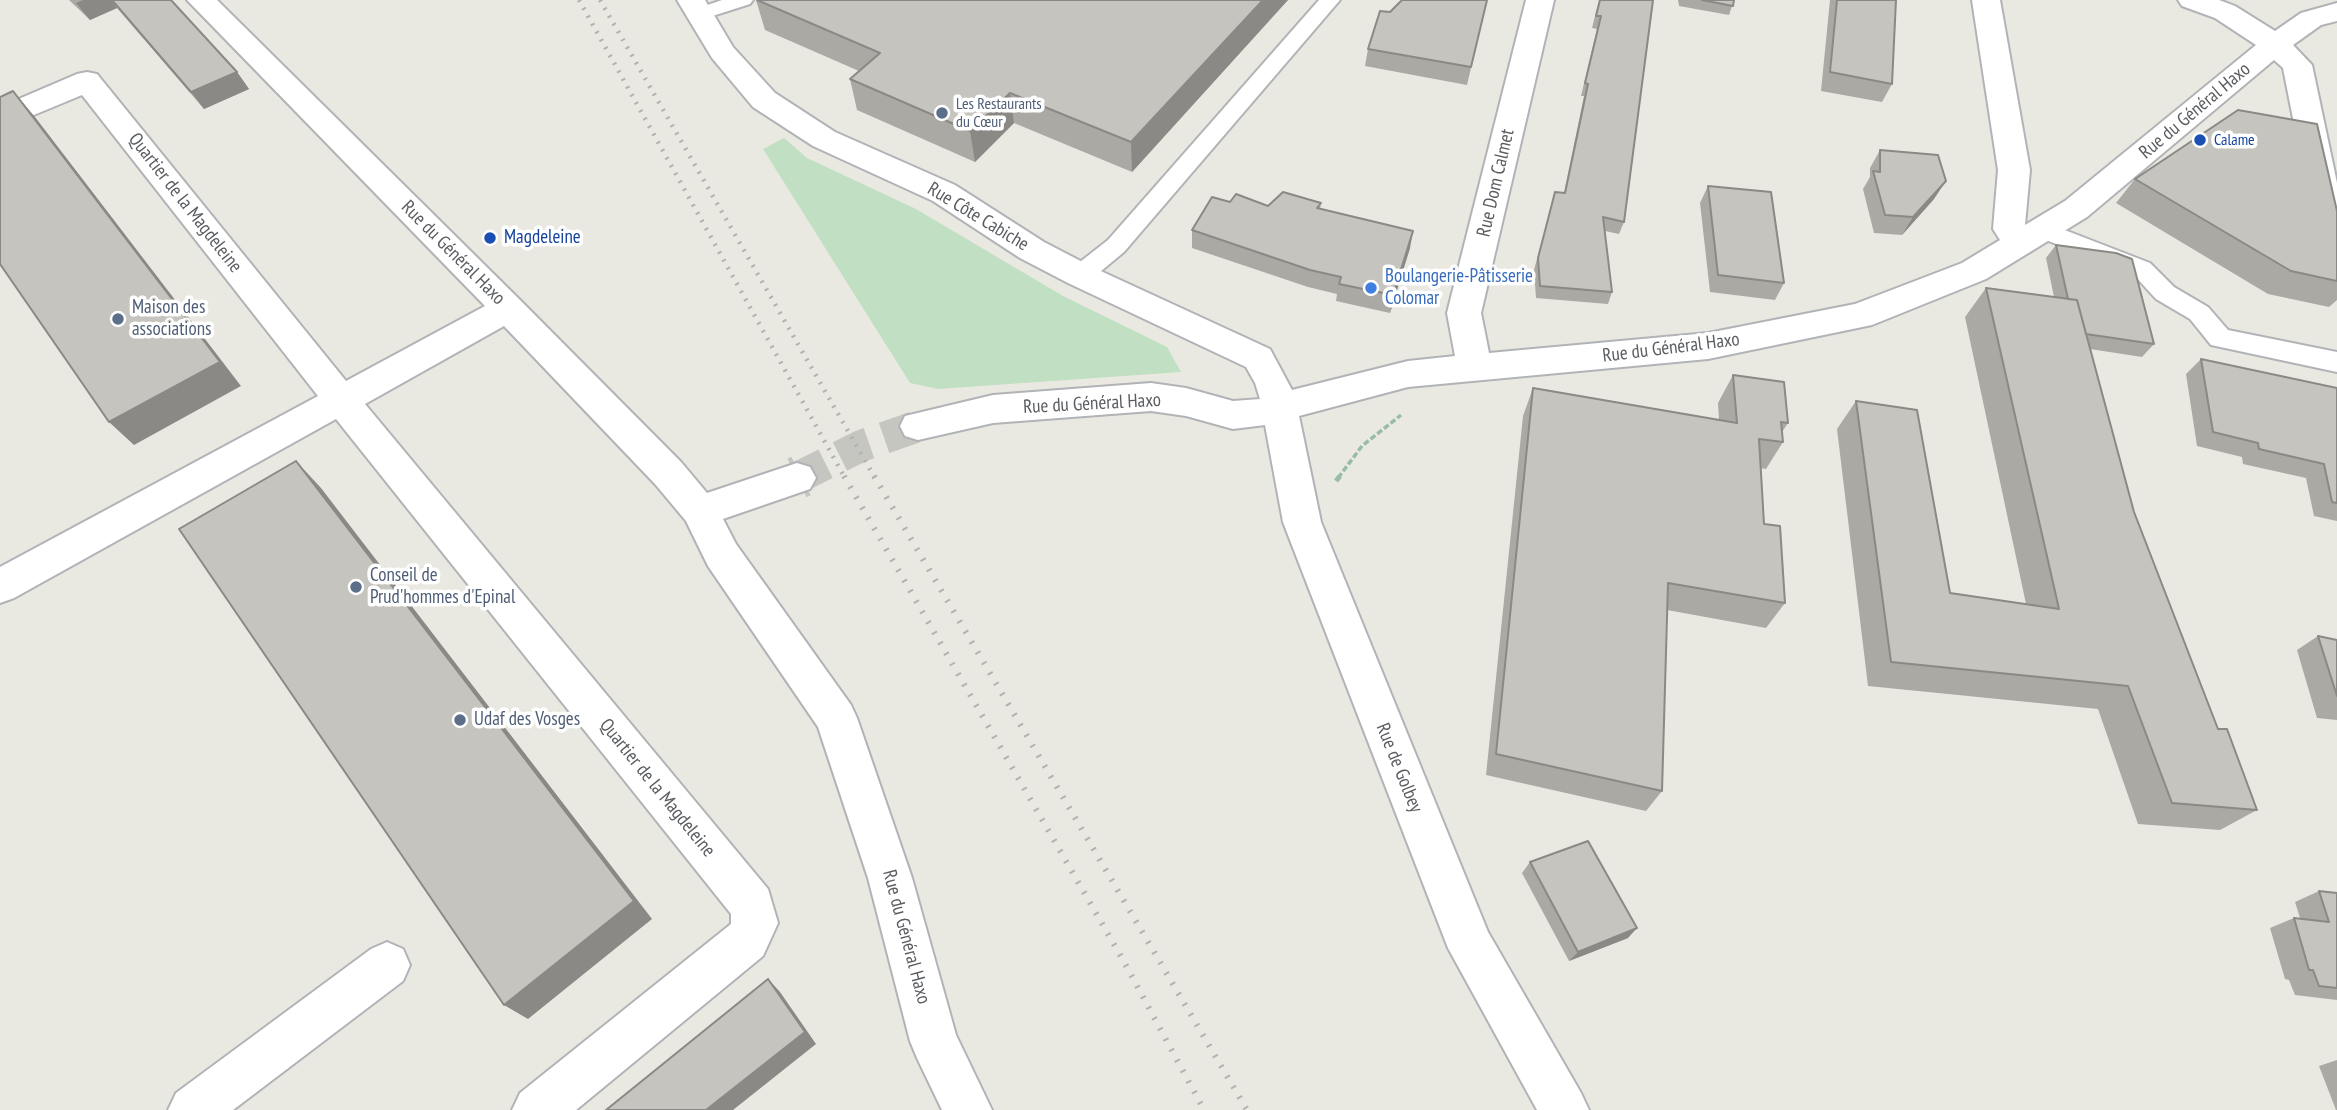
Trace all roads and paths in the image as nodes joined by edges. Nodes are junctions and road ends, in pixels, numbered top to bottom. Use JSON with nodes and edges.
{"nodes":[{"id":1,"x":201,"y":0,"type":"edge"},
{"id":2,"x":743,"y":0,"type":"edge"},
{"id":3,"x":1330,"y":0,"type":"edge"},
{"id":4,"x":1539,"y":0,"type":"edge"},
{"id":5,"x":1986,"y":0,"type":"edge"},
{"id":6,"x":2192,"y":0,"type":"edge"},
{"id":7,"x":696,"y":7,"type":"edge"},
{"id":8,"x":2337,"y":12,"type":"edge"},
{"id":9,"x":2275,"y":44,"type":"junction"},
{"id":10,"x":0,"y":119,"type":"edge"},
{"id":11,"x":2033,"y":236,"type":"junction"},
{"id":12,"x":2337,"y":260,"type":"edge"},
{"id":13,"x":1080,"y":275,"type":"junction"},
{"id":14,"x":508,"y":309,"type":"junction"},
{"id":15,"x":2337,"y":362,"type":"edge"},
{"id":16,"x":1474,"y":366,"type":"junction"},
{"id":17,"x":1408,"y":374,"type":"junction"},
{"id":18,"x":341,"y":400,"type":"junction"},
{"id":19,"x":1280,"y":408,"type":"junction"},
{"id":20,"x":918,"y":426,"type":"tunnel mouth"},
{"id":21,"x":797,"y":478,"type":"tunnel mouth"},
{"id":22,"x":700,"y":511,"type":"junction"},
{"id":23,"x":1301,"y":522,"type":"junction"},
{"id":24,"x":0,"y":586,"type":"edge"},
{"id":25,"x":387,"y":965,"type":"dead end"},
{"id":26,"x":193,"y":1110,"type":"edge"},
{"id":27,"x":537,"y":1110,"type":"edge"},
{"id":28,"x":967,"y":1110,"type":"edge"},
{"id":29,"x":1564,"y":1110,"type":"edge"}],
"edges":[{"from":1,"to":14,"type":"street","name":"Rue du Général Haxo"},
{"from":2,"to":7,"type":"lane"},
{"from":3,"to":13,"type":"lane"},
{"from":4,"to":16,"type":"street","name":"Rue Dom Calmet"},
{"from":5,"to":11,"type":"street"},
{"from":6,"to":9,"type":"street"},
{"from":7,"to":13,"type":"street","name":"Rue Côte Cabiche"},
{"from":8,"to":9,"type":"street","name":"Rue du Général Haxo"},
{"from":9,"to":11,"type":"street","name":"Rue du Général Haxo"},
{"from":9,"to":12,"type":"street"},
{"from":10,"to":18,"type":"street","name":"Quartier de la Magdeleine"},
{"from":11,"to":15,"type":"lane"},
{"from":11,"to":16,"type":"street","name":"Rue du Général Haxo"},
{"from":13,"to":19,"type":"street","name":"Rue Côte Cabiche"},
{"from":14,"to":18,"type":"street"},
{"from":14,"to":22,"type":"street","name":"Rue du Général Haxo"},
{"from":16,"to":17,"type":"street","name":"Rue du Général Haxo"},
{"from":17,"to":19,"type":"street","name":"Rue du Général Haxo"},
{"from":17,"to":23,"type":"path"},
{"from":18,"to":24,"type":"street"},
{"from":18,"to":27,"type":"street","name":"Quartier de la Magdeleine"},
{"from":19,"to":20,"type":"street","name":"Rue du Général Haxo"},
{"from":19,"to":23,"type":"street","name":"Rue de Golbey"},
{"from":21,"to":22,"type":"street"},
{"from":22,"to":28,"type":"street","name":"Rue du Général Haxo"},
{"from":23,"to":29,"type":"street","name":"Rue de Golbey"},
{"from":25,"to":26,"type":"street"}]}
